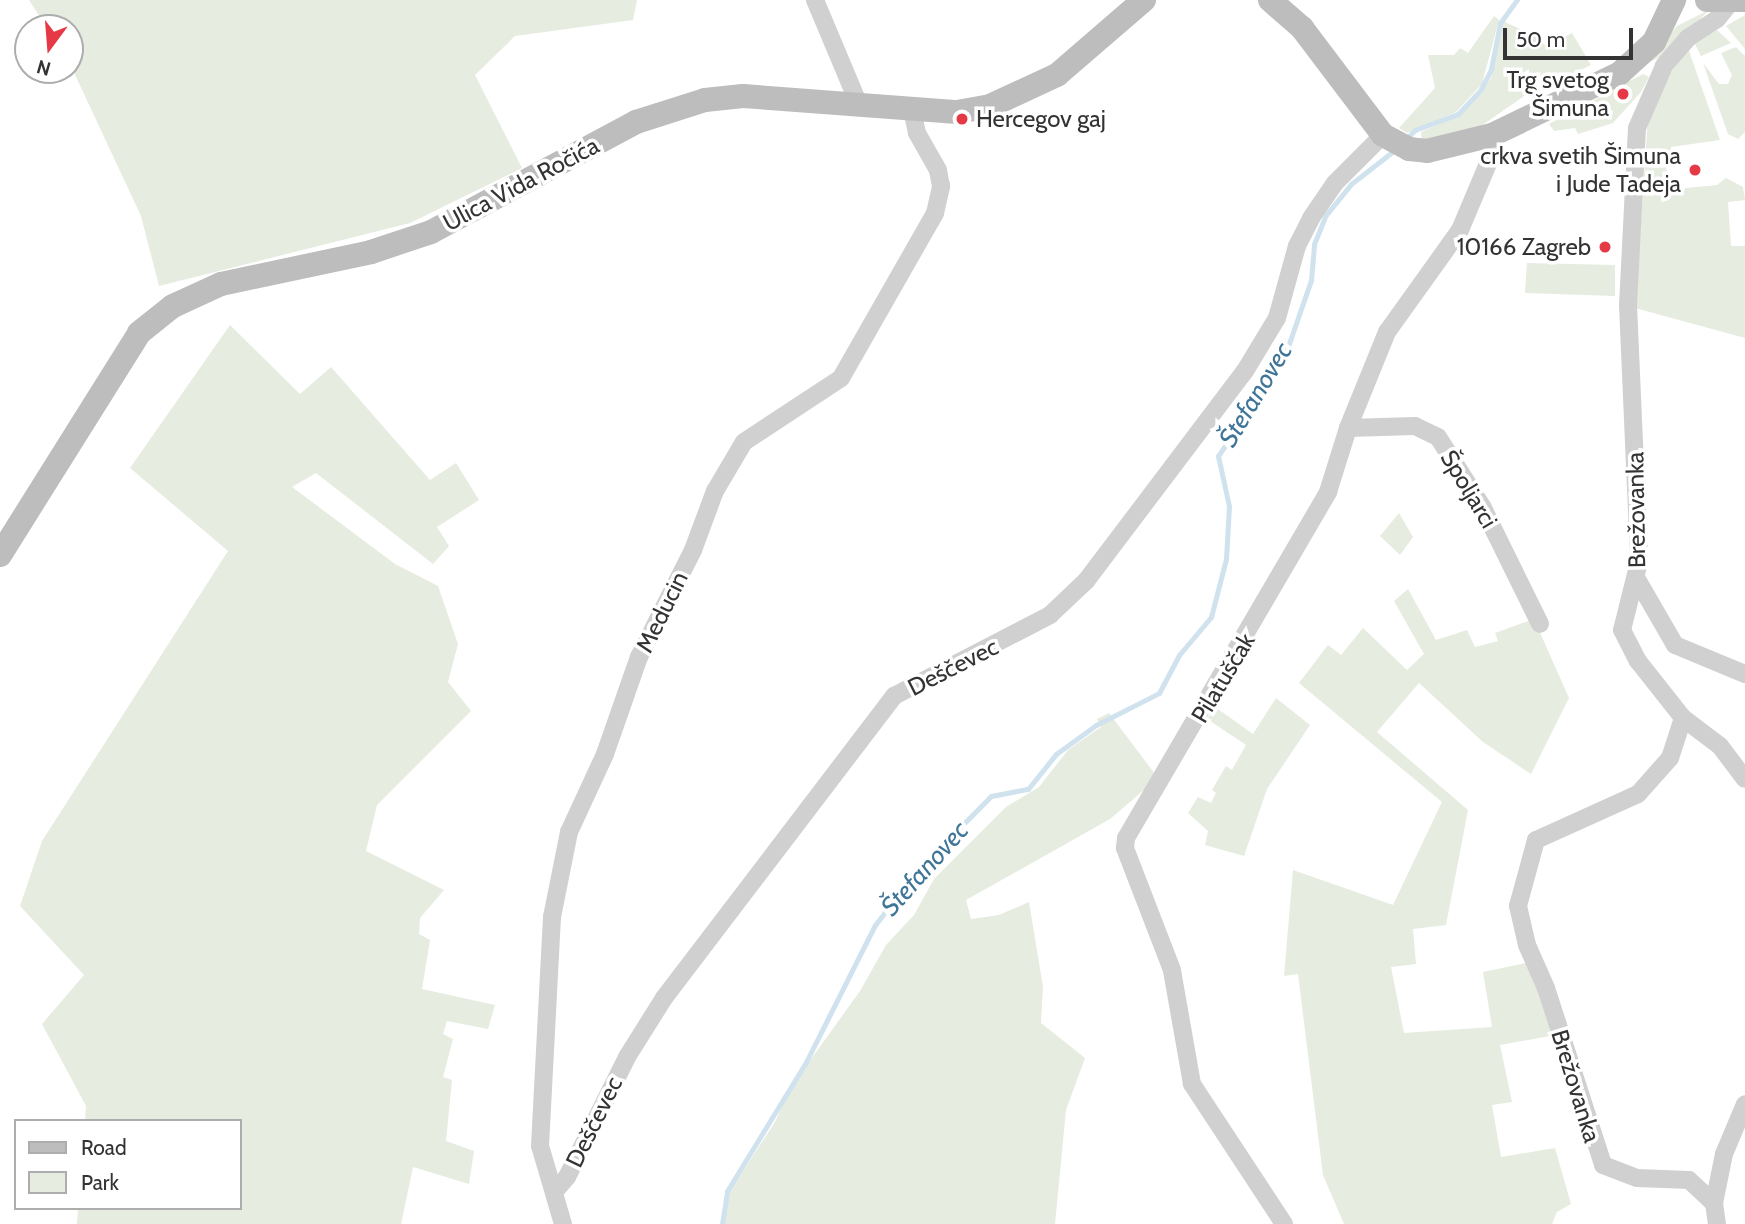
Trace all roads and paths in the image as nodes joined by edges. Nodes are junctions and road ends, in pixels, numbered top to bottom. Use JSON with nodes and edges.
{"nodes":[{"id":1,"x":815,"y":0,"type":"edge"},
{"id":2,"x":1144,"y":0,"type":"edge"},
{"id":3,"x":1270,"y":0,"type":"edge"},
{"id":4,"x":1674,"y":0,"type":"edge"},
{"id":5,"x":1733,"y":1,"type":"edge"},
{"id":6,"x":860,"y":107,"type":"junction"},
{"id":7,"x":912,"y":110,"type":"junction"},
{"id":8,"x":1492,"y":135,"type":"junction"},
{"id":9,"x":1395,"y":142,"type":"junction"},
{"id":10,"x":1348,"y":428,"type":"junction"},
{"id":11,"x":0,"y":555,"type":"edge"},
{"id":12,"x":1638,"y":581,"type":"junction"},
{"id":13,"x":1541,"y":624,"type":"dead end"},
{"id":14,"x":1745,"y":674,"type":"edge"},
{"id":15,"x":1684,"y":718,"type":"junction"},
{"id":16,"x":1745,"y":779,"type":"edge"},
{"id":17,"x":1745,"y":1104,"type":"edge"},
{"id":18,"x":554,"y":1192,"type":"junction"},
{"id":19,"x":1714,"y":1203,"type":"junction"},
{"id":20,"x":563,"y":1224,"type":"edge"},
{"id":21,"x":1284,"y":1224,"type":"edge"},
{"id":22,"x":1717,"y":1224,"type":"edge"}],
"edges":[{"from":1,"to":6,"type":"street"},
{"from":2,"to":7,"type":"main road","name":"Ulica Vida Ročića"},
{"from":3,"to":9,"type":"main road"},
{"from":4,"to":8,"type":"main road"},
{"from":5,"to":12,"type":"street","name":"Brežovanka"},
{"from":6,"to":7,"type":"main road","name":"Ulica Vida Ročića"},
{"from":6,"to":11,"type":"main road","name":"Ulica Vida Ročića"},
{"from":7,"to":18,"type":"street","name":"Meducin"},
{"from":8,"to":9,"type":"main road"},
{"from":8,"to":10,"type":"street","name":"Pilatuščak"},
{"from":9,"to":18,"type":"street","name":"Deščevec"},
{"from":10,"to":13,"type":"street","name":"Špoljarci"},
{"from":10,"to":21,"type":"street","name":"Pilatuščak"},
{"from":12,"to":14,"type":"street"},
{"from":12,"to":15,"type":"street","name":"Brežovanka"},
{"from":15,"to":16,"type":"street"},
{"from":15,"to":19,"type":"street","name":"Brežovanka"},
{"from":17,"to":19,"type":"street"},
{"from":18,"to":20,"type":"street","name":"Deščevec"},
{"from":19,"to":22,"type":"street"}]}
